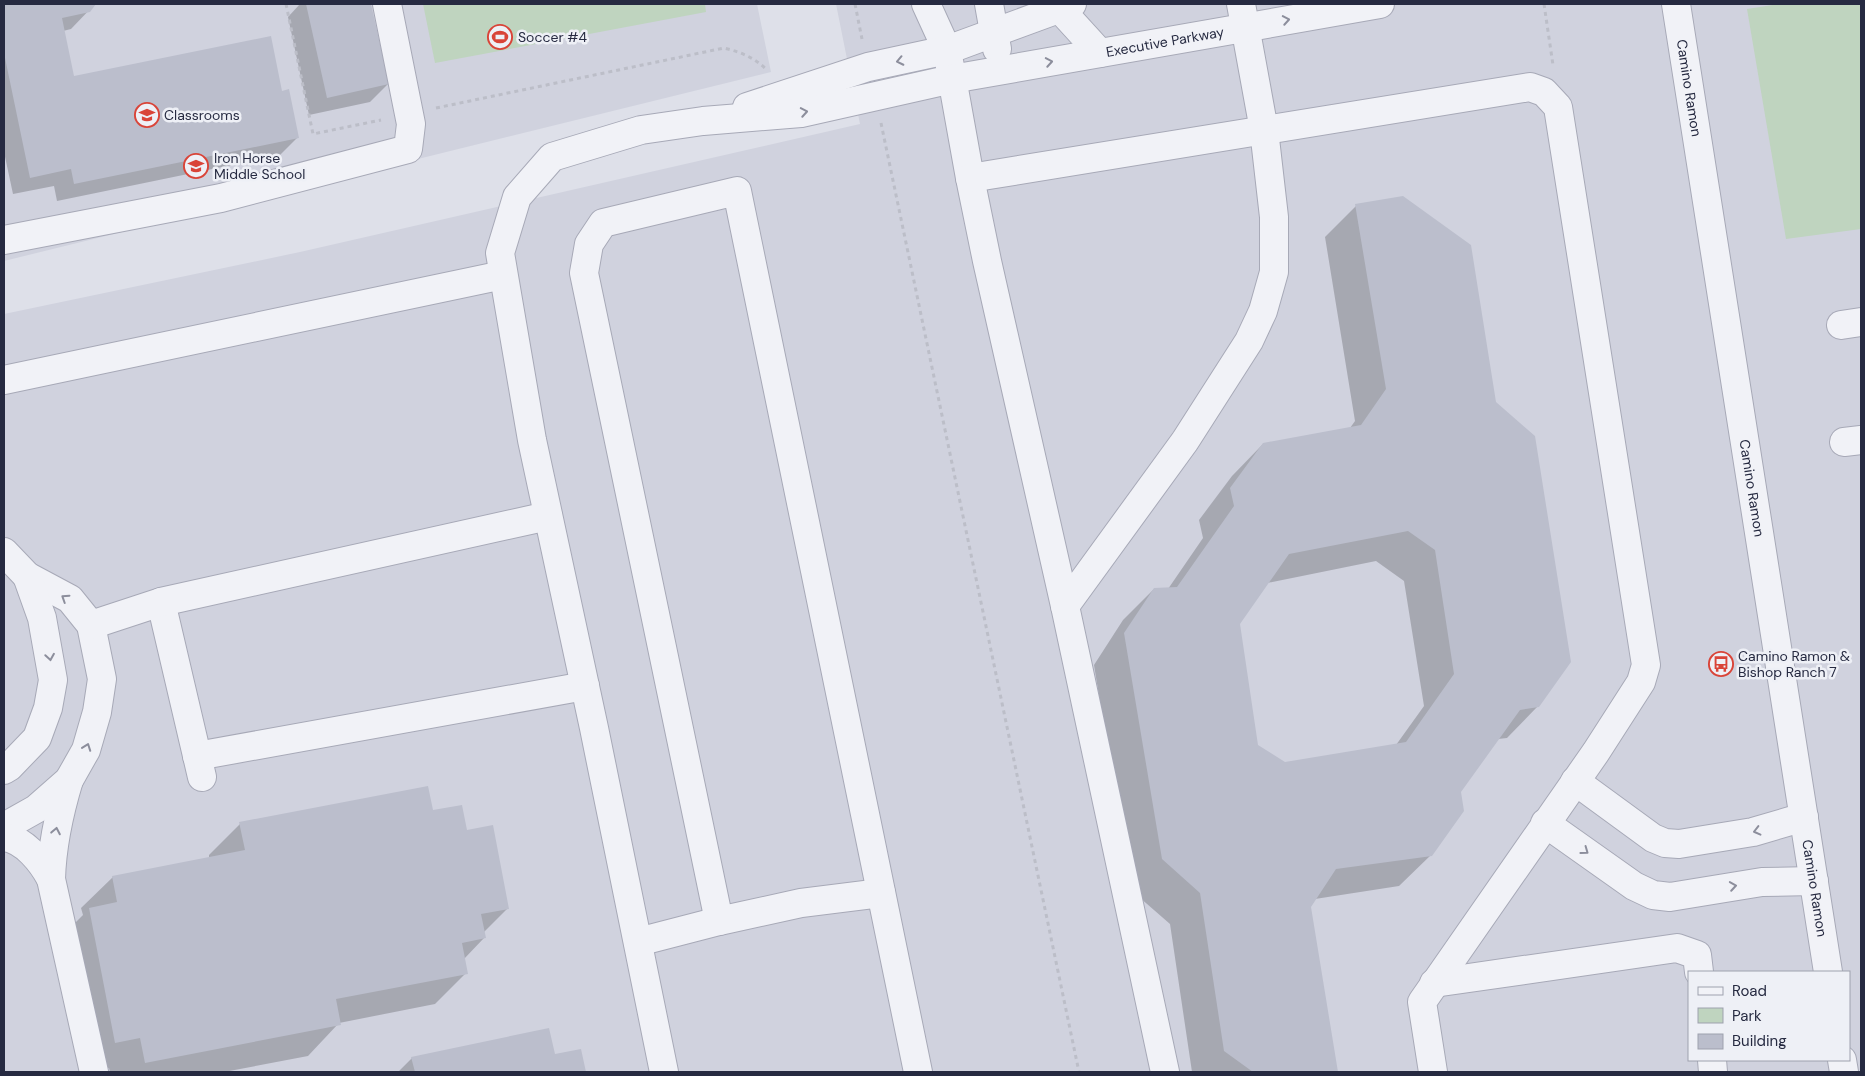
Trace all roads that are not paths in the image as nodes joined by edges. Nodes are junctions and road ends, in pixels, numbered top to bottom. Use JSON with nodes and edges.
{"nodes":[{"id":1,"x":387,"y":4,"type":"edge"},
{"id":2,"x":926,"y":4,"type":"edge"},
{"id":3,"x":989,"y":4,"type":"edge"},
{"id":4,"x":1380,"y":4,"type":"edge"},
{"id":5,"x":1676,"y":4,"type":"edge"},
{"id":6,"x":1063,"y":5,"type":"edge"},
{"id":7,"x":1243,"y":16,"type":"edge"},
{"id":8,"x":994,"y":33,"type":"junction"},
{"id":9,"x":947,"y":50,"type":"junction"},
{"id":10,"x":1100,"y":53,"type":"junction"},
{"id":11,"x":1001,"y":70,"type":"junction"},
{"id":12,"x":952,"y":79,"type":"junction"},
{"id":13,"x":703,"y":121,"type":"junction"},
{"id":14,"x":1264,"y":130,"type":"junction"},
{"id":15,"x":970,"y":178,"type":"junction"},
{"id":16,"x":4,"y":240,"type":"edge"},
{"id":17,"x":503,"y":275,"type":"junction"},
{"id":18,"x":4,"y":380,"type":"edge"},
{"id":19,"x":548,"y":516,"type":"junction"},
{"id":20,"x":4,"y":552,"type":"edge"},
{"id":21,"x":26,"y":576,"type":"junction"},
{"id":22,"x":161,"y":602,"type":"junction"},
{"id":23,"x":1065,"y":606,"type":"junction"},
{"id":24,"x":91,"y":625,"type":"junction"},
{"id":25,"x":585,"y":686,"type":"junction"},
{"id":26,"x":4,"y":770,"type":"edge"},
{"id":27,"x":69,"y":780,"type":"junction"},
{"id":28,"x":1575,"y":782,"type":"junction"},
{"id":29,"x":1804,"y":817,"type":"junction"},
{"id":30,"x":1546,"y":823,"type":"junction"},
{"id":31,"x":4,"y":827,"type":"edge"},
{"id":32,"x":4,"y":837,"type":"edge"},
{"id":33,"x":51,"y":879,"type":"junction"},
{"id":34,"x":1814,"y":881,"type":"junction"},
{"id":35,"x":882,"y":893,"type":"junction"},
{"id":36,"x":719,"y":921,"type":"junction"},
{"id":37,"x":638,"y":942,"type":"junction"},
{"id":38,"x":1699,"y":971,"type":"edge"},
{"id":39,"x":1828,"y":971,"type":"edge"},
{"id":40,"x":1434,"y":983,"type":"junction"},
{"id":41,"x":94,"y":1072,"type":"edge"},
{"id":42,"x":664,"y":1072,"type":"edge"},
{"id":43,"x":918,"y":1072,"type":"edge"},
{"id":44,"x":1165,"y":1072,"type":"edge"},
{"id":45,"x":1433,"y":1072,"type":"edge"}],
"edges":[{"from":1,"to":16,"type":"street"},
{"from":2,"to":9,"type":"street"},
{"from":3,"to":8,"type":"street"},
{"from":7,"to":4,"type":"street","name":"Executive Parkway","one_way":true},
{"from":5,"to":29,"type":"street","name":"Camino Ramon"},
{"from":6,"to":8,"type":"street"},
{"from":6,"to":10,"type":"street"},
{"from":7,"to":10,"type":"street","name":"Executive Parkway"},
{"from":7,"to":14,"type":"street"},
{"from":8,"to":9,"type":"street"},
{"from":8,"to":11,"type":"street"},
{"from":9,"to":12,"type":"street"},
{"from":9,"to":13,"type":"street","one_way":true},
{"from":11,"to":10,"type":"street","name":"Executive Parkway","one_way":true},
{"from":11,"to":12,"type":"street","name":"Executive Parkway"},
{"from":13,"to":12,"type":"street","name":"Executive Parkway","one_way":true},
{"from":12,"to":15,"type":"street"},
{"from":13,"to":17,"type":"street"},
{"from":14,"to":15,"type":"street"},
{"from":14,"to":23,"type":"street"},
{"from":14,"to":28,"type":"street"},
{"from":15,"to":23,"type":"street"},
{"from":17,"to":18,"type":"street"},
{"from":17,"to":19,"type":"street"},
{"from":19,"to":22,"type":"street"},
{"from":19,"to":25,"type":"street"},
{"from":20,"to":21,"type":"street"},
{"from":24,"to":21,"type":"street","one_way":true},
{"from":21,"to":26,"type":"street","one_way":true},
{"from":22,"to":24,"type":"street"},
{"from":22,"to":25,"type":"street"},
{"from":23,"to":44,"type":"street"},
{"from":27,"to":24,"type":"street","one_way":true},
{"from":25,"to":37,"type":"street"},
{"from":27,"to":31,"type":"street"},
{"from":33,"to":27,"type":"street","one_way":true},
{"from":29,"to":28,"type":"street","one_way":true},
{"from":28,"to":30,"type":"street"},
{"from":29,"to":34,"type":"street","name":"Camino Ramon"},
{"from":30,"to":34,"type":"street","one_way":true},
{"from":30,"to":40,"type":"street"},
{"from":32,"to":33,"type":"street"},
{"from":33,"to":41,"type":"street"},
{"from":34,"to":39,"type":"street","name":"Camino Ramon"},
{"from":35,"to":36,"type":"street"},
{"from":35,"to":36,"type":"street"},
{"from":35,"to":43,"type":"street"},
{"from":36,"to":37,"type":"street"},
{"from":37,"to":42,"type":"street"},
{"from":38,"to":40,"type":"street"},
{"from":40,"to":45,"type":"street"}]}
